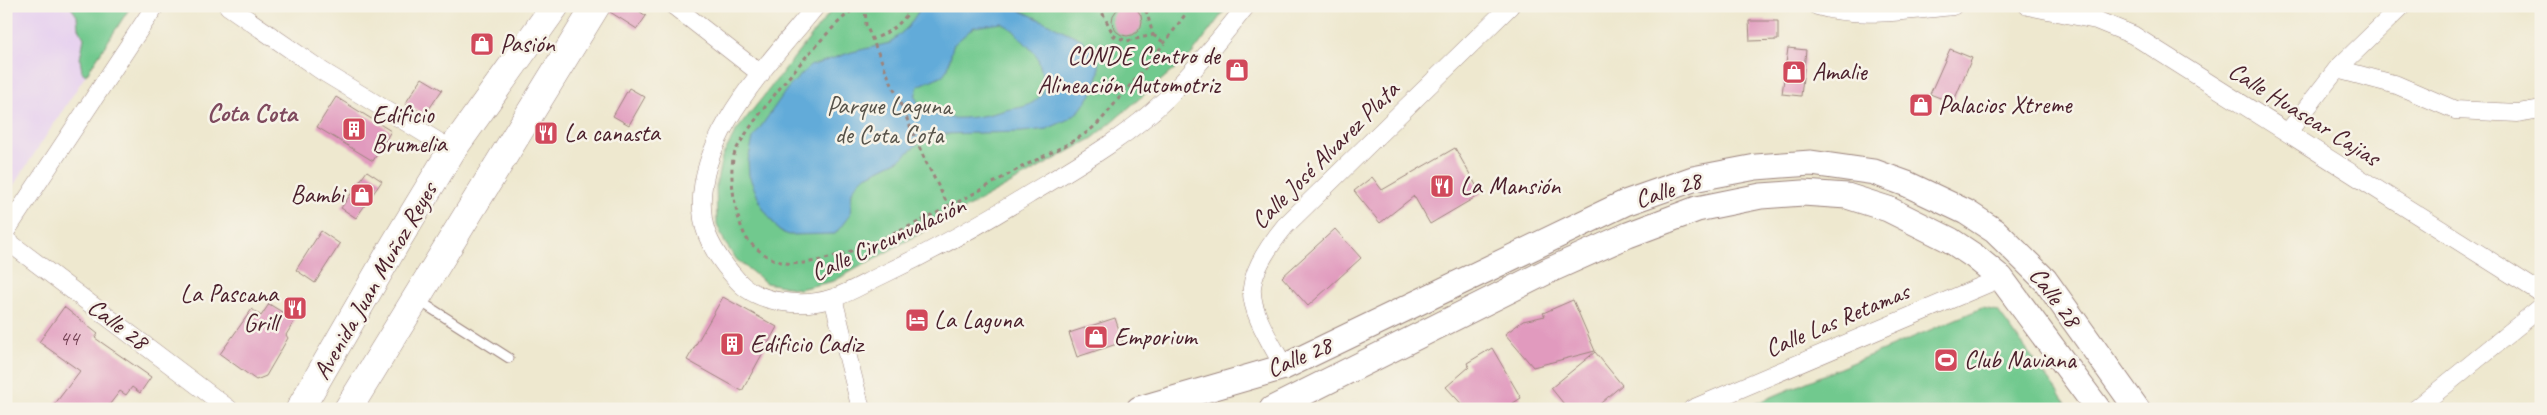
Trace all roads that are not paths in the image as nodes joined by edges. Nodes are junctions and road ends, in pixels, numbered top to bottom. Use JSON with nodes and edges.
{"nodes":[{"id":1,"x":154,"y":6,"type":"edge"},
{"id":2,"x":228,"y":6,"type":"edge"},
{"id":3,"x":537,"y":6,"type":"edge"},
{"id":4,"x":555,"y":6,"type":"edge"},
{"id":5,"x":596,"y":6,"type":"edge"},
{"id":6,"x":674,"y":6,"type":"edge"},
{"id":7,"x":816,"y":6,"type":"edge"},
{"id":8,"x":1246,"y":6,"type":"edge"},
{"id":9,"x":1510,"y":6,"type":"edge"},
{"id":10,"x":1817,"y":6,"type":"edge"},
{"id":11,"x":1952,"y":6,"type":"edge"},
{"id":12,"x":2028,"y":6,"type":"edge"},
{"id":13,"x":2402,"y":6,"type":"edge"},
{"id":14,"x":528,"y":43,"type":"junction"},
{"id":15,"x":2337,"y":70,"type":"junction"},
{"id":16,"x":761,"y":74,"type":"junction"},
{"id":17,"x":2541,"y":110,"type":"edge"},
{"id":18,"x":2288,"y":132,"type":"junction"},
{"id":19,"x":452,"y":150,"type":"junction"},
{"id":20,"x":1756,"y":167,"type":"junction"},
{"id":21,"x":1761,"y":196,"type":"junction"},
{"id":22,"x":6,"y":232,"type":"edge"},
{"id":23,"x":6,"y":240,"type":"edge"},
{"id":24,"x":1538,"y":243,"type":"junction"},
{"id":25,"x":2022,"y":256,"type":"junction"},
{"id":26,"x":1550,"y":270,"type":"junction"},
{"id":27,"x":2001,"y":278,"type":"junction"},
{"id":28,"x":2541,"y":294,"type":"edge"},
{"id":29,"x":416,"y":298,"type":"junction"},
{"id":30,"x":833,"y":298,"type":"junction"},
{"id":31,"x":2541,"y":307,"type":"edge"},
{"id":32,"x":508,"y":358,"type":"dead end"},
{"id":33,"x":1284,"y":367,"type":"junction"},
{"id":34,"x":2112,"y":376,"type":"junction"},
{"id":35,"x":1298,"y":397,"type":"junction"},
{"id":36,"x":2092,"y":402,"type":"edge"},
{"id":37,"x":229,"y":409,"type":"edge"},
{"id":38,"x":300,"y":409,"type":"edge"},
{"id":39,"x":348,"y":409,"type":"edge"},
{"id":40,"x":861,"y":409,"type":"edge"},
{"id":41,"x":1139,"y":409,"type":"edge"},
{"id":42,"x":1272,"y":409,"type":"edge"},
{"id":43,"x":1692,"y":409,"type":"edge"},
{"id":44,"x":2137,"y":409,"type":"edge"},
{"id":45,"x":2416,"y":409,"type":"edge"}],
"edges":[{"from":1,"to":22,"type":"street"},
{"from":2,"to":19,"type":"street"},
{"from":3,"to":14,"type":"street"},
{"from":4,"to":14,"type":"main road","name":"Avenida Juan Muñoz Reyes"},
{"from":5,"to":29,"type":"main road","name":"Avenida Juan Muñoz Reyes"},
{"from":6,"to":16,"type":"street"},
{"from":7,"to":16,"type":"street","name":"Calle Circunvalación"},
{"from":8,"to":30,"type":"street","name":"Calle Circunvalación"},
{"from":9,"to":33,"type":"street","name":"Calle José Alvarez Plata"},
{"from":10,"to":11,"type":"street"},
{"from":12,"to":18,"type":"street","name":"Calle Huascar Cajias"},
{"from":13,"to":15,"type":"street"},
{"from":14,"to":19,"type":"main road","name":"Avenida Juan Muñoz Reyes"},
{"from":15,"to":17,"type":"street"},
{"from":15,"to":18,"type":"street"},
{"from":16,"to":30,"type":"street","name":"Calle Circunvalación"},
{"from":18,"to":28,"type":"street","name":"Calle Huascar Cajias"},
{"from":19,"to":38,"type":"main road","name":"Avenida Juan Muñoz Reyes"},
{"from":20,"to":21,"type":"main road"},
{"from":20,"to":24,"type":"main road","name":"Calle 28"},
{"from":20,"to":25,"type":"main road","name":"Calle 28"},
{"from":21,"to":26,"type":"main road","name":"Calle 28"},
{"from":21,"to":27,"type":"main road","name":"Calle 28"},
{"from":23,"to":37,"type":"street","name":"Calle 28"},
{"from":24,"to":26,"type":"main road"},
{"from":24,"to":33,"type":"main road","name":"Calle 28"},
{"from":25,"to":27,"type":"main road"},
{"from":25,"to":34,"type":"main road","name":"Calle 28"},
{"from":26,"to":35,"type":"main road","name":"Calle 28"},
{"from":27,"to":36,"type":"main road","name":"Calle 28"},
{"from":27,"to":43,"type":"street","name":"Calle Las Retamas"},
{"from":29,"to":32,"type":"lane"},
{"from":29,"to":39,"type":"main road","name":"Avenida Juan Muñoz Reyes"},
{"from":30,"to":40,"type":"street"},
{"from":31,"to":45,"type":"street"},
{"from":33,"to":35,"type":"main road"},
{"from":33,"to":41,"type":"main road","name":"Calle 28"},
{"from":34,"to":36,"type":"main road"},
{"from":34,"to":44,"type":"main road","name":"Calle 28"},
{"from":35,"to":42,"type":"main road","name":"Calle 28"}]}
